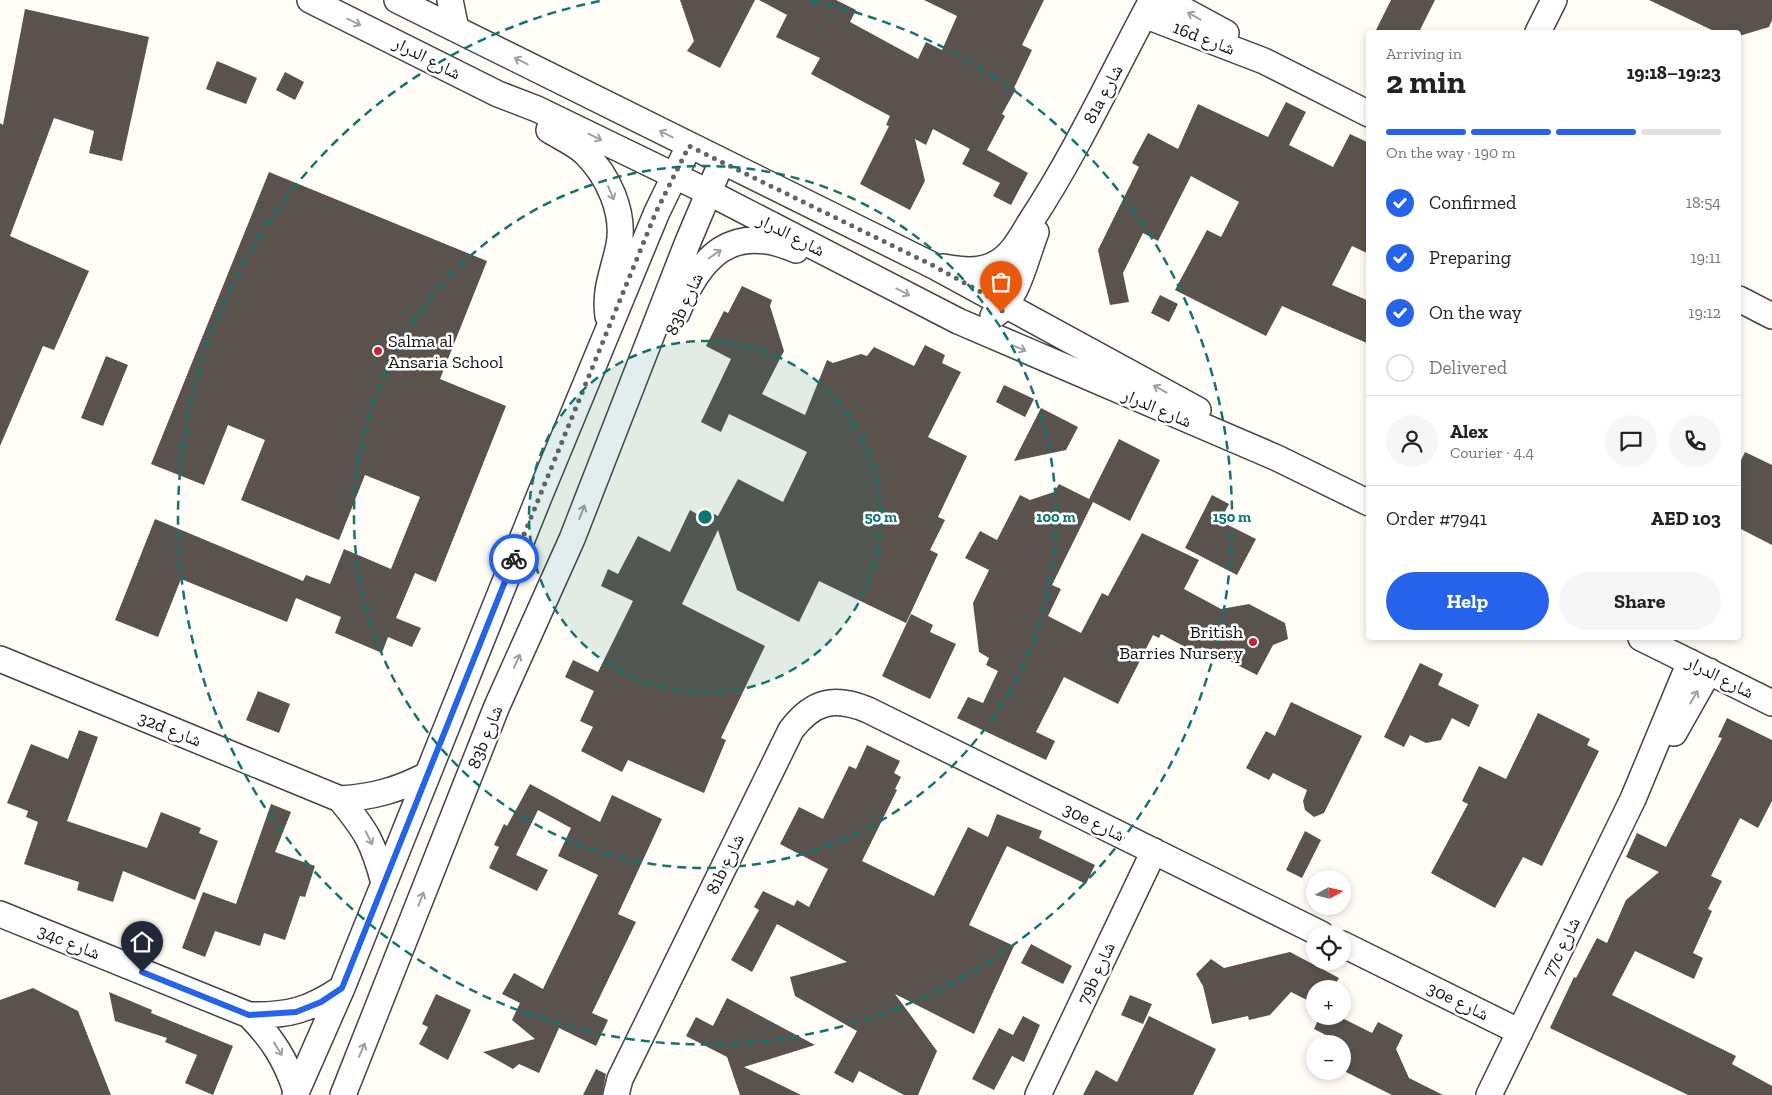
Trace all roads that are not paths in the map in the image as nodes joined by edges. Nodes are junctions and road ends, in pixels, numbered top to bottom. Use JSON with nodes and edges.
{"nodes":[{"id":1,"x":310,"y":0,"type":"edge"},
{"id":2,"x":397,"y":0,"type":"edge"},
{"id":3,"x":450,"y":0,"type":"edge"},
{"id":4,"x":1165,"y":0,"type":"edge"},
{"id":5,"x":1554,"y":0,"type":"edge"},
{"id":6,"x":1148,"y":7,"type":"edge"},
{"id":7,"x":456,"y":29,"type":"junction"},
{"id":8,"x":1539,"y":30,"type":"edge"},
{"id":9,"x":1264,"y":61,"type":"junction"},
{"id":10,"x":498,"y":94,"type":"junction"},
{"id":11,"x":1366,"y":112,"type":"edge"},
{"id":12,"x":689,"y":146,"type":"junction"},
{"id":13,"x":722,"y":161,"type":"junction"},
{"id":14,"x":676,"y":177,"type":"junction"},
{"id":15,"x":1053,"y":188,"type":"junction"},
{"id":16,"x":708,"y":192,"type":"junction"},
{"id":17,"x":934,"y":266,"type":"junction"},
{"id":18,"x":860,"y":270,"type":"junction"},
{"id":19,"x":1741,"y":300,"type":"edge"},
{"id":20,"x":1006,"y":306,"type":"junction"},
{"id":21,"x":1772,"y":316,"type":"edge"},
{"id":22,"x":958,"y":321,"type":"junction"},
{"id":23,"x":610,"y":326,"type":"junction"},
{"id":24,"x":634,"y":381,"type":"junction"},
{"id":25,"x":1277,"y":458,"type":"junction"},
{"id":26,"x":1366,"y":502,"type":"edge"},
{"id":27,"x":1645,"y":640,"type":"edge"},
{"id":28,"x":0,"y":659,"type":"edge"},
{"id":29,"x":1699,"y":666,"type":"junction"},
{"id":30,"x":1772,"y":703,"type":"edge"},
{"id":31,"x":868,"y":710,"type":"joint"},
{"id":32,"x":427,"y":775,"type":"junction"},
{"id":33,"x":340,"y":800,"type":"junction"},
{"id":34,"x":1154,"y":851,"type":"junction"},
{"id":35,"x":384,"y":883,"type":"junction"},
{"id":36,"x":0,"y":914,"type":"edge"},
{"id":37,"x":1306,"y":927,"type":"edge"},
{"id":38,"x":1351,"y":948,"type":"edge"},
{"id":39,"x":342,"y":988,"type":"junction"},
{"id":40,"x":249,"y":1015,"type":"junction"},
{"id":41,"x":1520,"y":1032,"type":"junction"},
{"id":42,"x":618,"y":1087,"type":"edge"},
{"id":43,"x":296,"y":1093,"type":"edge"},
{"id":44,"x":343,"y":1095,"type":"edge"},
{"id":45,"x":1038,"y":1095,"type":"edge"},
{"id":46,"x":1489,"y":1095,"type":"edge"}],
"edges":[{"from":1,"to":10,"type":"street","name":"شارع الدرار","one_way":true},
{"from":2,"to":7,"type":"street","name":"شارع الدرار"},
{"from":3,"to":7,"type":"street"},
{"from":9,"to":4,"type":"street","name":"16d شارع","one_way":true},
{"from":5,"to":8,"type":"street"},
{"from":6,"to":9,"type":"street","name":"16d شارع"},
{"from":6,"to":15,"type":"street","name":"81a شارع"},
{"from":12,"to":7,"type":"street","name":"شارع الدرار","one_way":true},
{"from":9,"to":11,"type":"street","name":"16d شارع"},
{"from":10,"to":14,"type":"street","name":"شارع الدرار","one_way":true},
{"from":10,"to":23,"type":"street","one_way":true},
{"from":12,"to":13,"type":"street","name":"شارع الدرار"},
{"from":12,"to":14,"type":"street"},
{"from":13,"to":16,"type":"street","name":"83b شارع"},
{"from":13,"to":17,"type":"street","name":"شارع الدرار"},
{"from":14,"to":16,"type":"street","name":"شارع الدرار"},
{"from":14,"to":23,"type":"street"},
{"from":15,"to":17,"type":"street","name":"81a شارع"},
{"from":15,"to":20,"type":"street","name":"81a شارع"},
{"from":16,"to":18,"type":"street","name":"شارع الدرار"},
{"from":16,"to":24,"type":"street","name":"83b شارع"},
{"from":17,"to":20,"type":"street","name":"شارع الدرار"},
{"from":18,"to":22,"type":"street","name":"شارع الدرار","one_way":true},
{"from":24,"to":18,"type":"street","name":"83b شارع","one_way":true},
{"from":19,"to":21,"type":"street"},
{"from":20,"to":22,"type":"street"},
{"from":25,"to":20,"type":"street","name":"شارع الدرار","one_way":true},
{"from":22,"to":25,"type":"street","name":"شارع الدرار","one_way":true},
{"from":23,"to":32,"type":"street"},
{"from":44,"to":24,"type":"street","name":"83b شارع","one_way":true},
{"from":25,"to":26,"type":"street","name":"شارع الدرار"},
{"from":27,"to":29,"type":"street","name":"شارع الدرار"},
{"from":28,"to":33,"type":"street","name":"32d شارع"},
{"from":29,"to":30,"type":"street","name":"شارع الدرار"},
{"from":29,"to":41,"type":"street","name":"77c شارع"},
{"from":31,"to":34,"type":"street","name":"30e شارع"},
{"from":31,"to":42,"type":"street","name":"81b شارع"},
{"from":32,"to":33,"type":"street","name":"32d شارع"},
{"from":32,"to":35,"type":"street"},
{"from":33,"to":35,"type":"street","name":"32d شارع","one_way":true},
{"from":34,"to":37,"type":"street","name":"30e شارع"},
{"from":34,"to":45,"type":"street","name":"79b شارع"},
{"from":35,"to":39,"type":"street"},
{"from":36,"to":40,"type":"street","name":"34c شارع"},
{"from":38,"to":41,"type":"street","name":"30e شارع"},
{"from":39,"to":40,"type":"street","name":"34c شارع"},
{"from":39,"to":43,"type":"street"},
{"from":40,"to":43,"type":"street","name":"34c شارع","one_way":true},
{"from":41,"to":46,"type":"street","name":"77c شارع"}]}
